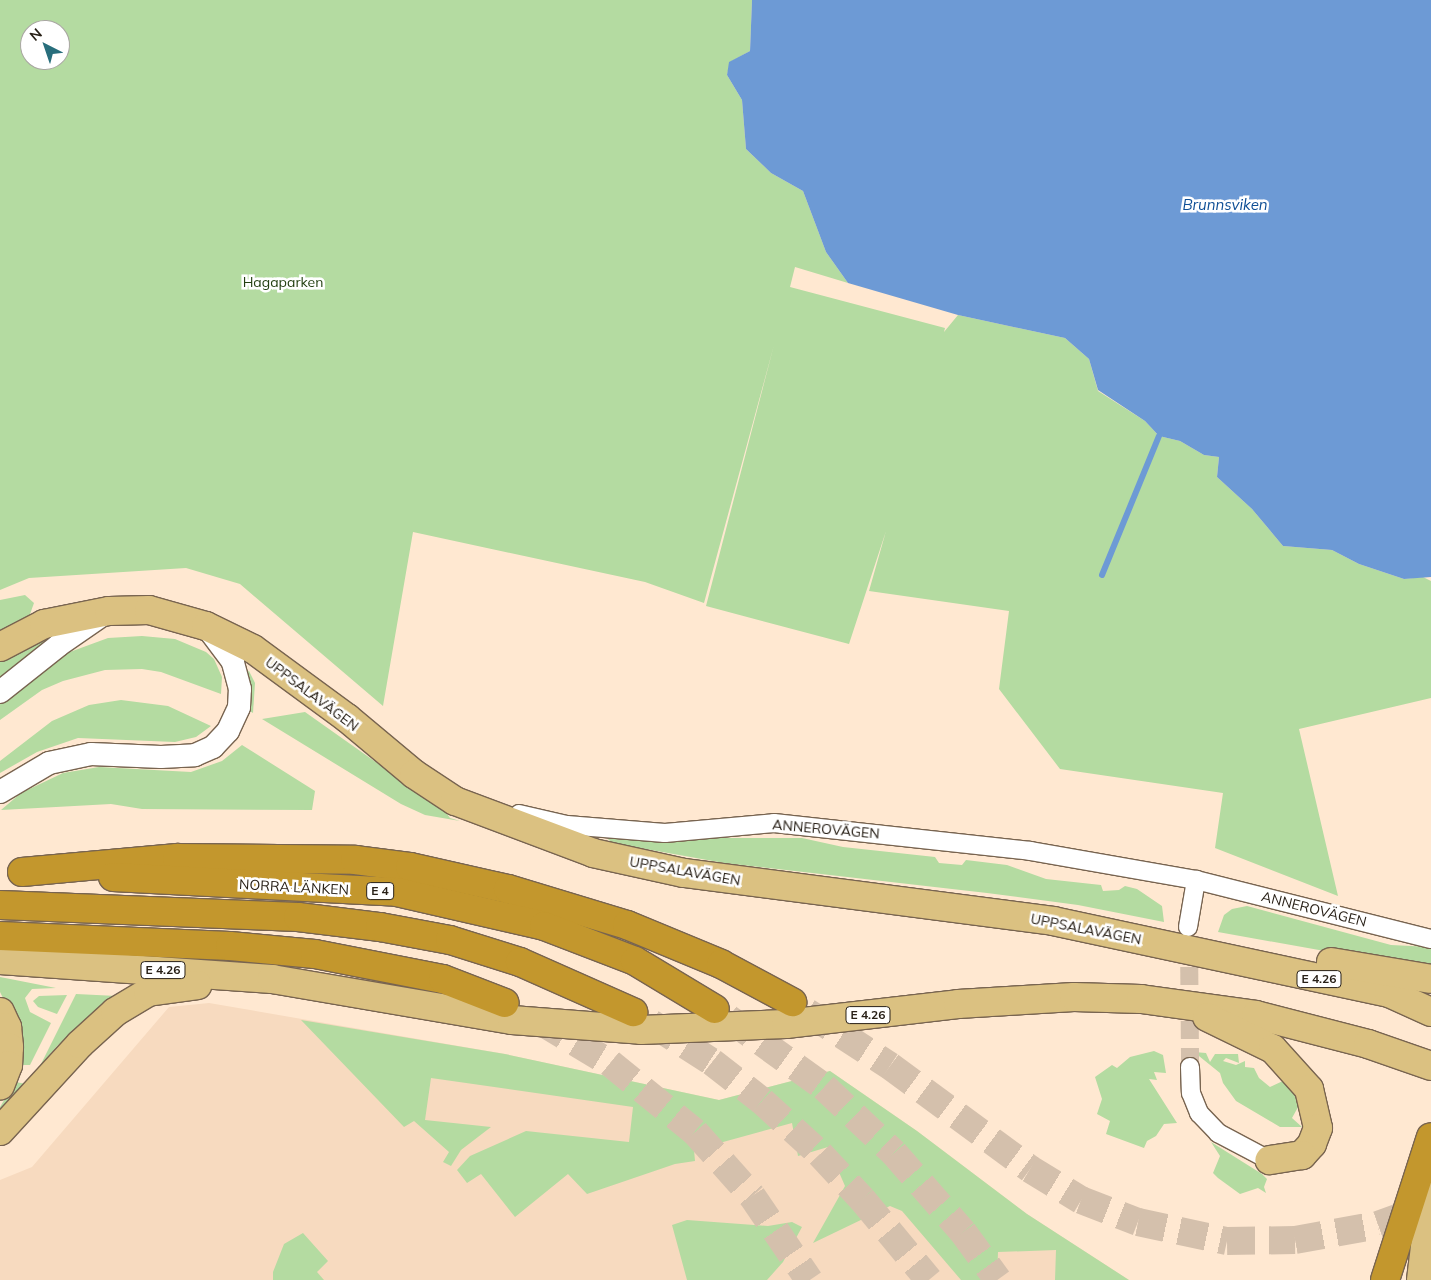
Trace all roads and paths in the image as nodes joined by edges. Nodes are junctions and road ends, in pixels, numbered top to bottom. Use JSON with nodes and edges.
{"nodes":[{"id":1,"x":109,"y":611,"type":"junction"},
{"id":2,"x":206,"y":626,"type":"junction"},
{"id":3,"x":0,"y":647,"type":"edge"},
{"id":4,"x":0,"y":692,"type":"edge"},
{"id":5,"x":0,"y":792,"type":"edge"},
{"id":6,"x":455,"y":801,"type":"junction"},
{"id":7,"x":11,"y":872,"type":"edge"},
{"id":8,"x":1196,"y":880,"type":"junction"},
{"id":9,"x":0,"y":905,"type":"edge"},
{"id":10,"x":1188,"y":927,"type":"tunnel mouth"},
{"id":11,"x":0,"y":936,"type":"edge"},
{"id":12,"x":1431,"y":939,"type":"edge"},
{"id":13,"x":1205,"y":955,"type":"junction"},
{"id":14,"x":0,"y":960,"type":"edge"},
{"id":15,"x":1431,"y":979,"type":"edge"},
{"id":16,"x":326,"y":990,"type":"junction"},
{"id":17,"x":792,"y":1002,"type":"tunnel mouth"},
{"id":18,"x":505,"y":1003,"type":"dead end"},
{"id":19,"x":1175,"y":1005,"type":"junction"},
{"id":20,"x":715,"y":1009,"type":"tunnel mouth"},
{"id":21,"x":0,"y":1012,"type":"edge"},
{"id":22,"x":633,"y":1012,"type":"tunnel mouth"},
{"id":23,"x":1431,"y":1012,"type":"edge"},
{"id":24,"x":1419,"y":1061,"type":"edge"},
{"id":25,"x":1190,"y":1067,"type":"tunnel mouth"},
{"id":26,"x":1431,"y":1081,"type":"edge"},
{"id":27,"x":0,"y":1086,"type":"edge"},
{"id":28,"x":0,"y":1132,"type":"edge"},
{"id":29,"x":1431,"y":1137,"type":"edge"},
{"id":30,"x":1269,"y":1160,"type":"joint"},
{"id":31,"x":1431,"y":1196,"type":"edge"},
{"id":32,"x":1385,"y":1280,"type":"edge"},
{"id":33,"x":1421,"y":1280,"type":"edge"}],
"edges":[{"from":1,"to":2,"type":"main road","name":"UPPSALAVÄGEN","number":"E 4.26"},
{"from":1,"to":3,"type":"main road","name":"UPPSALAVÄGEN","number":"E 4.26"},
{"from":1,"to":4,"type":"street"},
{"from":2,"to":5,"type":"street"},
{"from":2,"to":6,"type":"main road","name":"UPPSALAVÄGEN","number":"E 4.26"},
{"from":6,"to":8,"type":"street","name":"ANNEROVÄGEN"},
{"from":6,"to":13,"type":"main road","name":"UPPSALAVÄGEN","number":"E 4.26"},
{"from":7,"to":17,"type":"highway"},
{"from":7,"to":20,"type":"highway","name":"NORRA LÄNKEN","number":"E 4"},
{"from":8,"to":10,"type":"street"},
{"from":8,"to":12,"type":"street","name":"ANNEROVÄGEN"},
{"from":9,"to":22,"type":"highway"},
{"from":11,"to":18,"type":"highway"},
{"from":13,"to":15,"type":"main road"},
{"from":13,"to":23,"type":"main road","name":"UPPSALAVÄGEN","number":"E 4.26"},
{"from":14,"to":16,"type":"main road","number":"E 4.26"},
{"from":16,"to":19,"type":"main road","number":"E 4.26"},
{"from":16,"to":28,"type":"main road"},
{"from":19,"to":24,"type":"main road","number":"E 4.26"},
{"from":19,"to":30,"type":"main road"},
{"from":21,"to":27,"type":"main road"},
{"from":24,"to":26,"type":"main road","number":"E 4.26"},
{"from":25,"to":30,"type":"street"},
{"from":29,"to":32,"type":"highway"},
{"from":31,"to":33,"type":"main road"}]}
